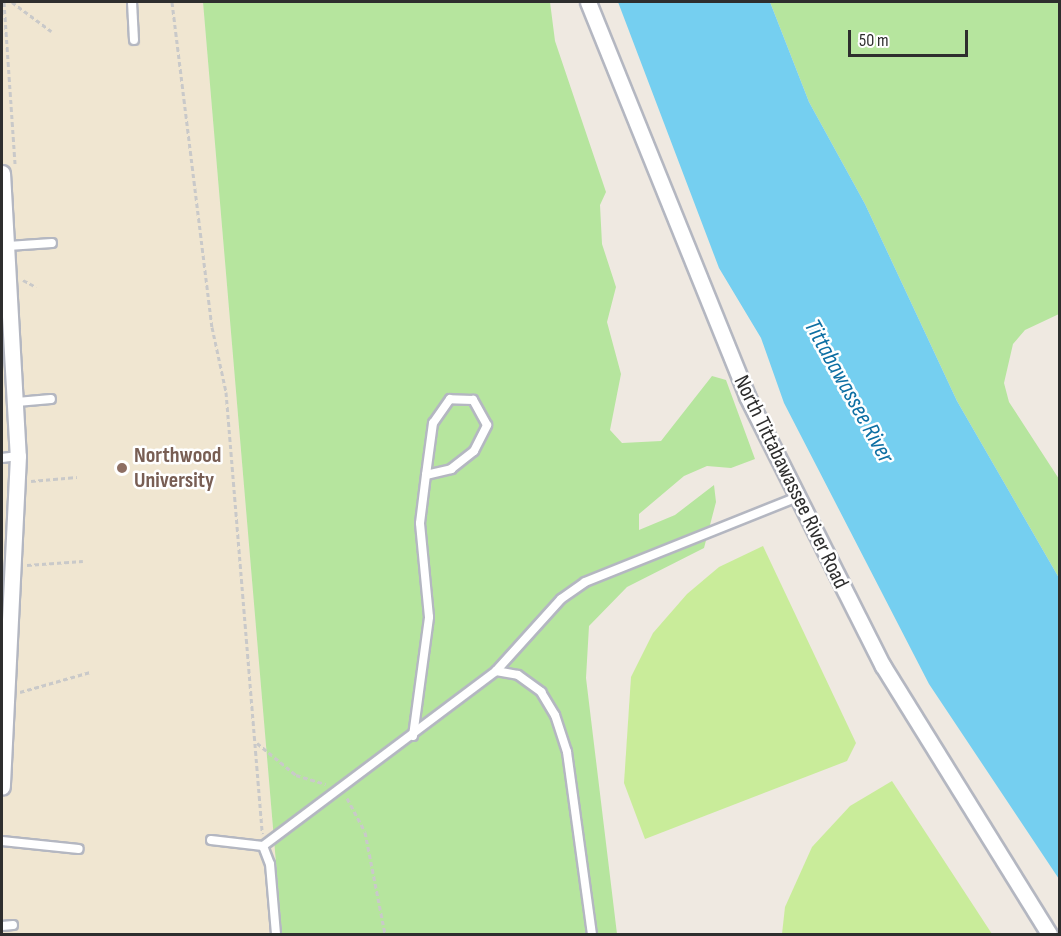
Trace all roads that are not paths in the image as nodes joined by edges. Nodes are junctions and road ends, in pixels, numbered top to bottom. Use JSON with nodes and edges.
{"nodes":[{"id":1,"x":132,"y":2,"type":"edge"},
{"id":2,"x":588,"y":2,"type":"edge"},
{"id":3,"x":134,"y":40,"type":"dead end"},
{"id":4,"x":8,"y":171,"type":"edge"},
{"id":5,"x":6,"y":236,"type":"edge"},
{"id":6,"x":52,"y":243,"type":"dead end"},
{"id":7,"x":51,"y":399,"type":"dead end"},
{"id":8,"x":17,"y":402,"type":"junction"},
{"id":9,"x":18,"y":456,"type":"junction"},
{"id":10,"x":2,"y":458,"type":"edge"},
{"id":11,"x":426,"y":475,"type":"junction"},
{"id":12,"x":800,"y":496,"type":"junction"},
{"id":13,"x":496,"y":671,"type":"junction"},
{"id":14,"x":413,"y":736,"type":"junction"},
{"id":15,"x":2,"y":787,"type":"edge"},
{"id":16,"x":212,"y":840,"type":"dead end"},
{"id":17,"x":2,"y":841,"type":"edge"},
{"id":18,"x":263,"y":846,"type":"junction"},
{"id":19,"x":79,"y":849,"type":"dead end"},
{"id":20,"x":13,"y":925,"type":"dead end"},
{"id":21,"x":2,"y":927,"type":"edge"},
{"id":22,"x":276,"y":934,"type":"edge"},
{"id":23,"x":592,"y":934,"type":"edge"},
{"id":24,"x":1048,"y":934,"type":"edge"}],
"edges":[{"from":1,"to":3,"type":"lane"},
{"from":2,"to":12,"type":"street","name":"North Tittabawassee River Road"},
{"from":4,"to":5,"type":"street"},
{"from":5,"to":6,"type":"lane"},
{"from":5,"to":8,"type":"street"},
{"from":7,"to":8,"type":"lane"},
{"from":8,"to":9,"type":"street"},
{"from":9,"to":10,"type":"lane"},
{"from":9,"to":15,"type":"street"},
{"from":11,"to":11,"type":"lane"},
{"from":11,"to":14,"type":"lane"},
{"from":12,"to":13,"type":"lane"},
{"from":12,"to":24,"type":"street","name":"North Tittabawassee River Road"},
{"from":13,"to":14,"type":"lane"},
{"from":13,"to":23,"type":"lane"},
{"from":14,"to":18,"type":"lane"},
{"from":16,"to":18,"type":"lane"},
{"from":17,"to":19,"type":"lane"},
{"from":18,"to":22,"type":"lane"},
{"from":20,"to":21,"type":"lane"}]}
